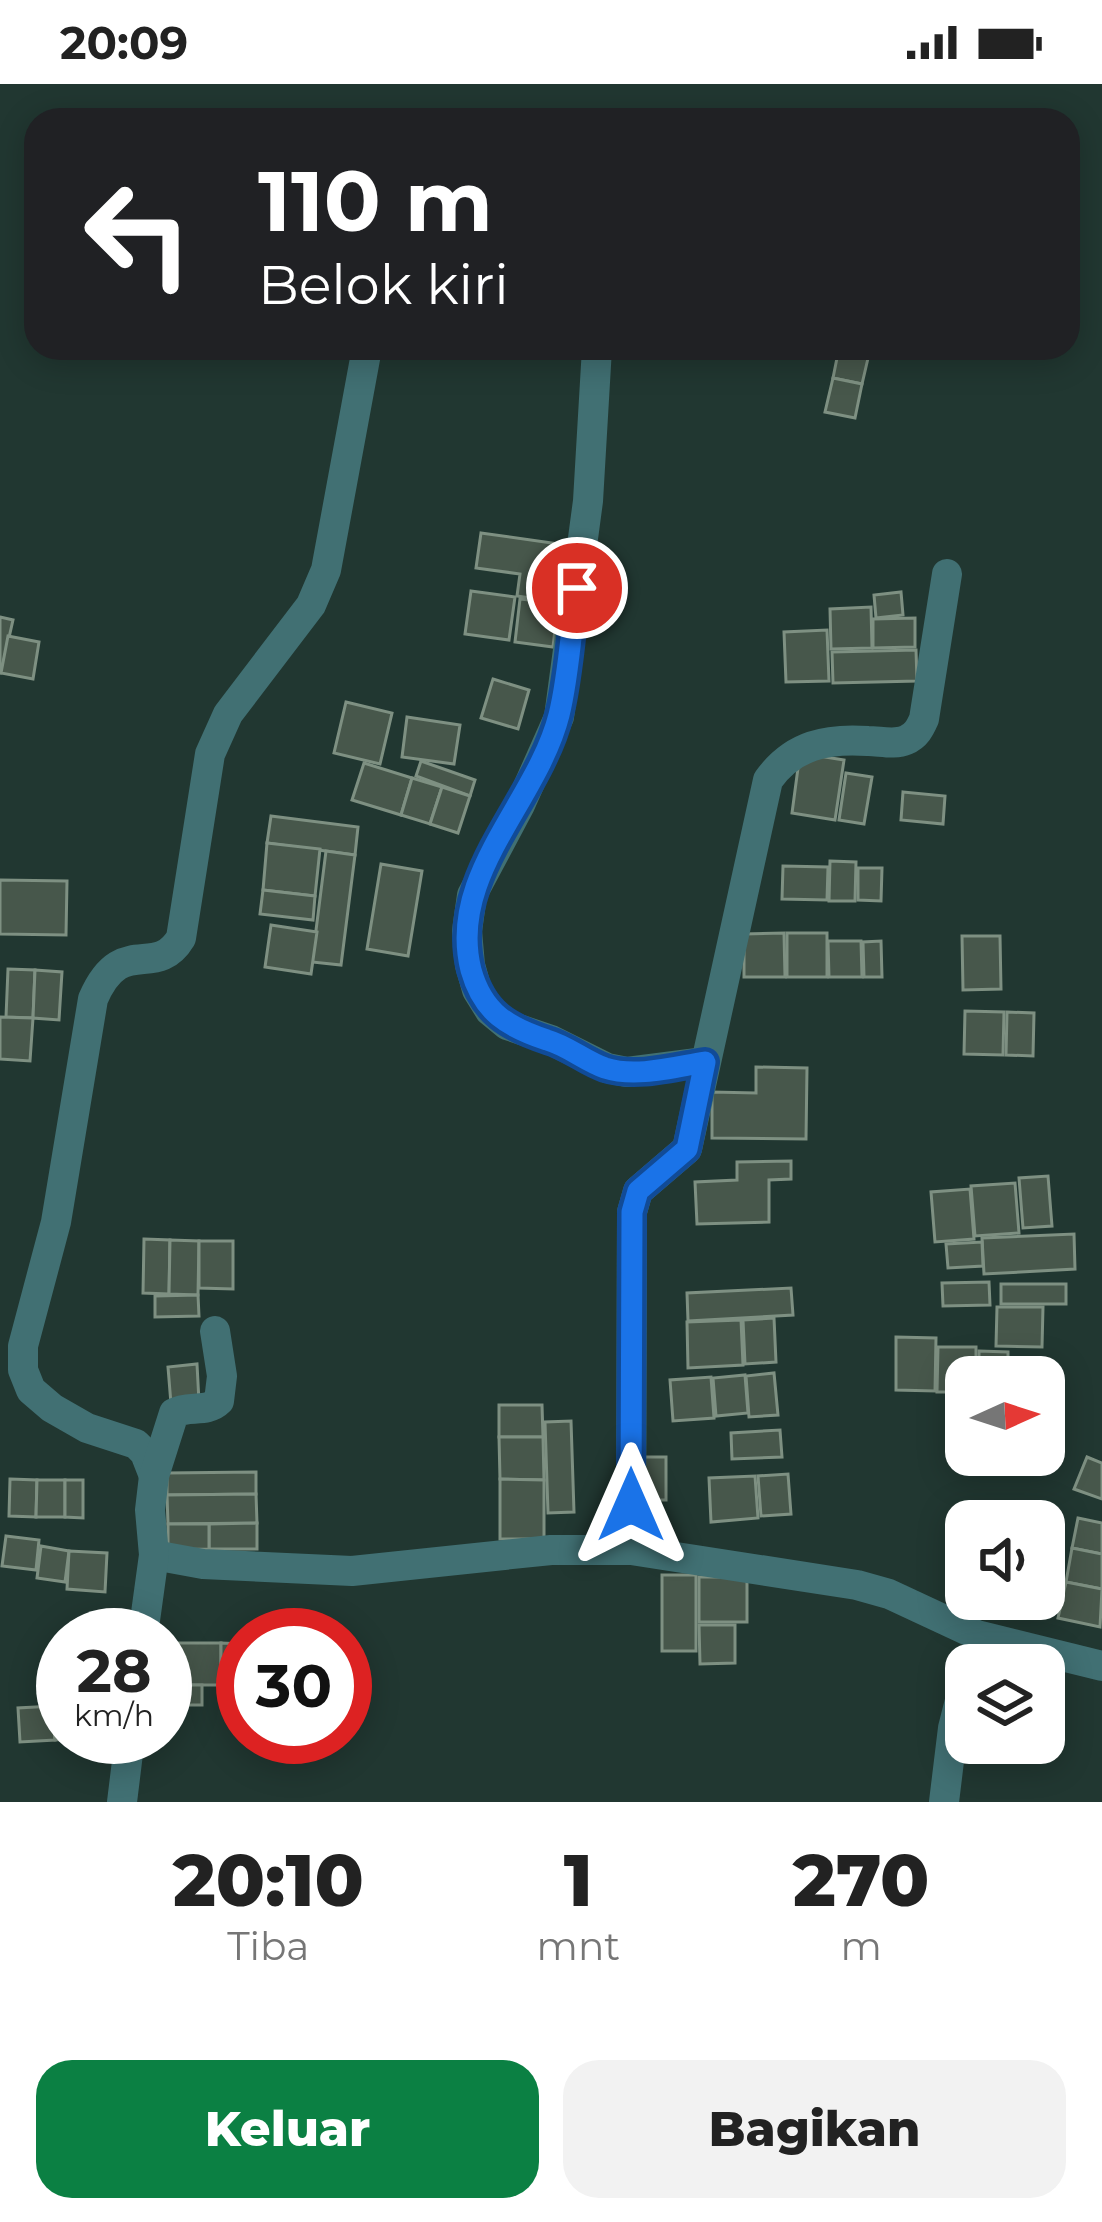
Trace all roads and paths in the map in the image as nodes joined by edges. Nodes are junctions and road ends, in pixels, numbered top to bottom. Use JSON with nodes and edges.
{"nodes":[{"id":1,"x":366,"y":360,"type":"edge"},
{"id":2,"x":596,"y":360,"type":"edge"},
{"id":3,"x":947,"y":574,"type":"dead end"},
{"id":4,"x":705,"y":1062,"type":"junction"},
{"id":5,"x":215,"y":1331,"type":"dead end"},
{"id":6,"x":154,"y":1476,"type":"junction"},
{"id":7,"x":631,"y":1550,"type":"junction"},
{"id":8,"x":154,"y":1556,"type":"junction"},
{"id":9,"x":147,"y":1608,"type":"edge"},
{"id":10,"x":964,"y":1644,"type":"edge"},
{"id":11,"x":1065,"y":1661,"type":"edge"},
{"id":12,"x":1102,"y":1666,"type":"edge"},
{"id":13,"x":127,"y":1764,"type":"edge"},
{"id":14,"x":949,"y":1764,"type":"edge"},
{"id":15,"x":122,"y":1802,"type":"edge"},
{"id":16,"x":944,"y":1802,"type":"edge"}],
"edges":[{"from":1,"to":6,"type":"street"},
{"from":2,"to":4,"type":"street"},
{"from":3,"to":4,"type":"street"},
{"from":4,"to":7,"type":"street"},
{"from":5,"to":6,"type":"street"},
{"from":6,"to":8,"type":"street"},
{"from":7,"to":8,"type":"street"},
{"from":7,"to":10,"type":"street"},
{"from":8,"to":9,"type":"street"},
{"from":11,"to":12,"type":"street"},
{"from":13,"to":15,"type":"street"},
{"from":14,"to":16,"type":"street"}]}
